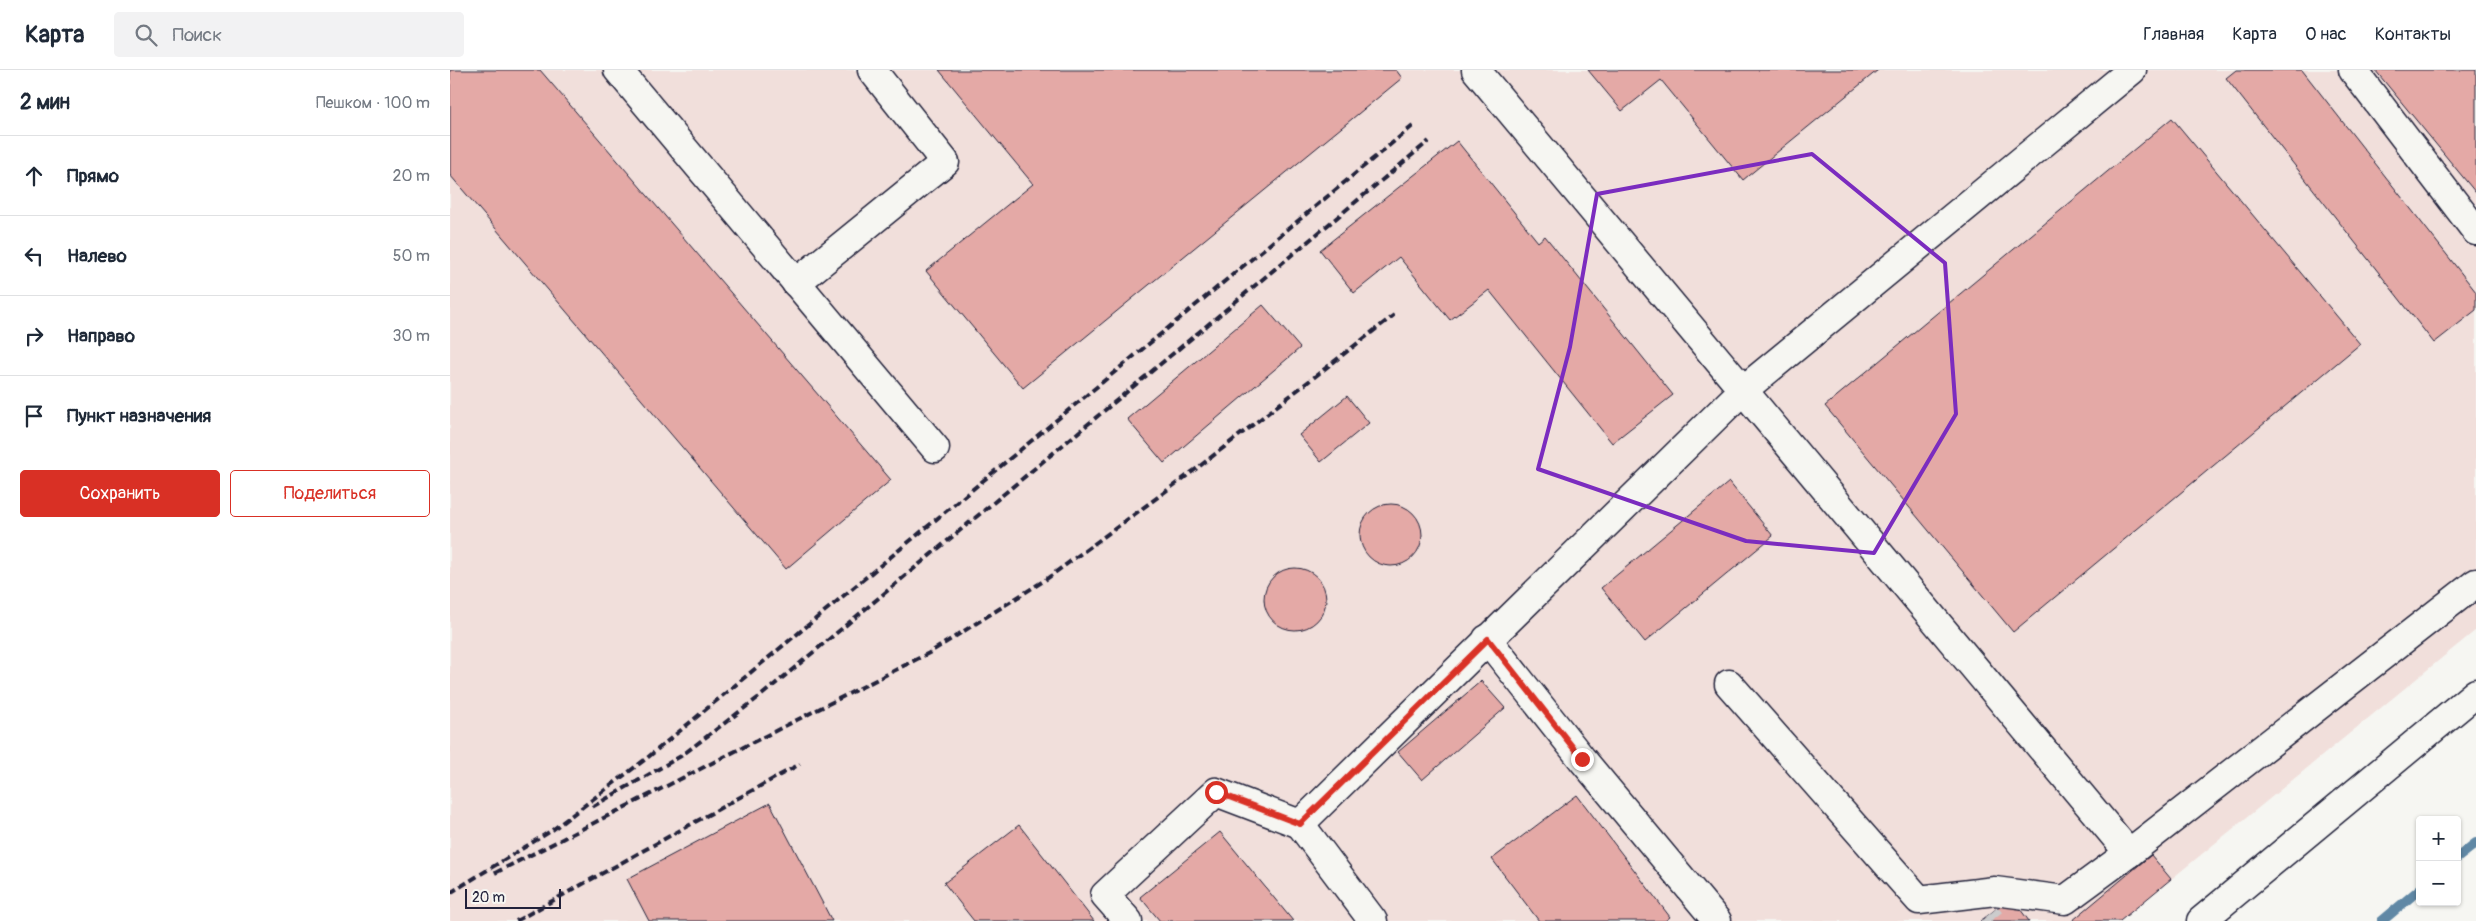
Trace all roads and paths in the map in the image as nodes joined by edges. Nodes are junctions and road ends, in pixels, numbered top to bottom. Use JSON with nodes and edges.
{"nodes":[{"id":1,"x":618,"y":70,"type":"edge"},
{"id":2,"x":872,"y":70,"type":"edge"},
{"id":3,"x":1476,"y":70,"type":"edge"},
{"id":4,"x":2132,"y":70,"type":"edge"},
{"id":5,"x":2353,"y":70,"type":"edge"},
{"id":6,"x":2476,"y":231,"type":"edge"},
{"id":7,"x":796,"y":283,"type":"junction"},
{"id":8,"x":1742,"y":391,"type":"junction"},
{"id":9,"x":935,"y":448,"type":"dead end"},
{"id":10,"x":2476,"y":583,"type":"edge"},
{"id":11,"x":1488,"y":639,"type":"junction"},
{"id":12,"x":1729,"y":684,"type":"dead end"},
{"id":13,"x":2476,"y":693,"type":"edge"},
{"id":14,"x":1300,"y":824,"type":"junction"},
{"id":15,"x":2129,"y":853,"type":"junction"},
{"id":16,"x":1969,"y":894,"type":"junction"},
{"id":17,"x":1986,"y":916,"type":"dead end"},
{"id":18,"x":1128,"y":921,"type":"edge"},
{"id":19,"x":1372,"y":921,"type":"edge"},
{"id":20,"x":1717,"y":921,"type":"edge"},
{"id":21,"x":2201,"y":921,"type":"edge"}],
"edges":[{"from":1,"to":7,"type":"lane"},
{"from":2,"to":7,"type":"lane"},
{"from":3,"to":8,"type":"lane"},
{"from":4,"to":8,"type":"lane"},
{"from":5,"to":6,"type":"lane"},
{"from":7,"to":9,"type":"lane"},
{"from":8,"to":11,"type":"lane"},
{"from":8,"to":15,"type":"lane"},
{"from":10,"to":15,"type":"lane"},
{"from":11,"to":14,"type":"lane"},
{"from":11,"to":20,"type":"lane"},
{"from":12,"to":16,"type":"lane"},
{"from":13,"to":21,"type":"lane"},
{"from":14,"to":18,"type":"lane"},
{"from":14,"to":19,"type":"lane"},
{"from":15,"to":16,"type":"lane"},
{"from":16,"to":17,"type":"lane"}]}
